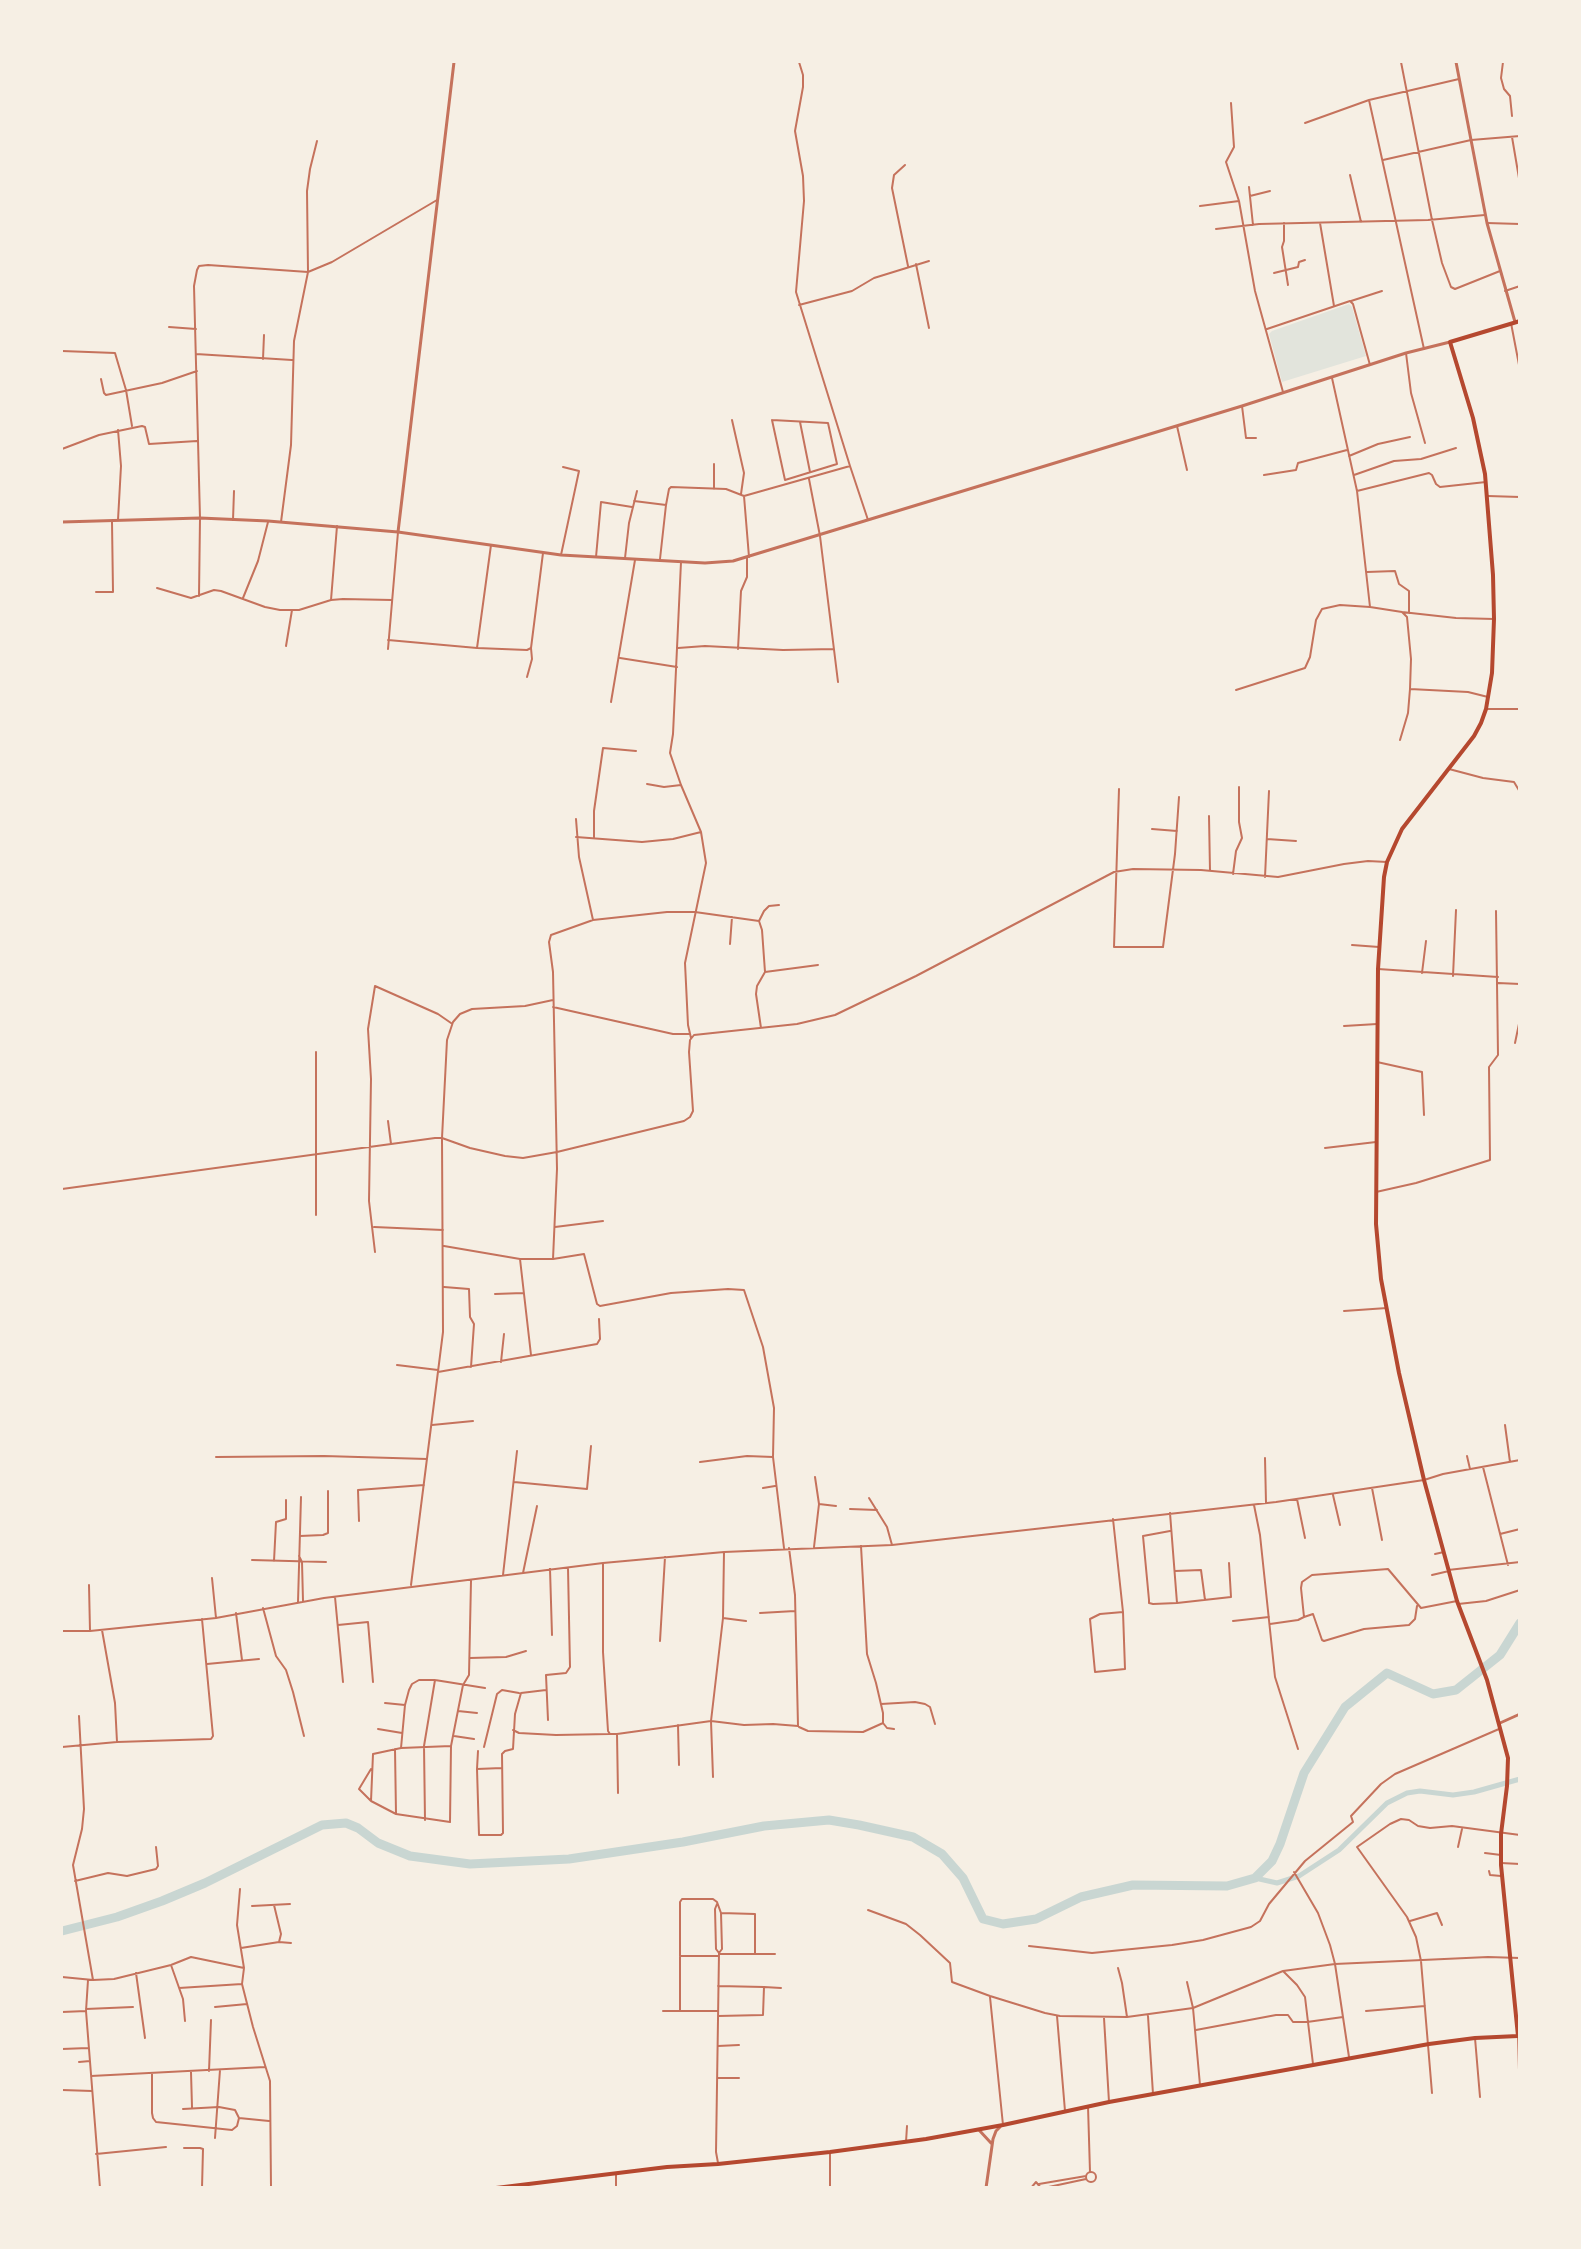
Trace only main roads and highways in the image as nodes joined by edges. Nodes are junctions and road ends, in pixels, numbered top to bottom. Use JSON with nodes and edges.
{"nodes":[{"id":1,"x":1515,"y":322,"type":"edge"},
{"id":2,"x":496,"y":2187,"type":"edge"}],
"edges":[{"from":1,"to":2,"type":"main road"}]}
